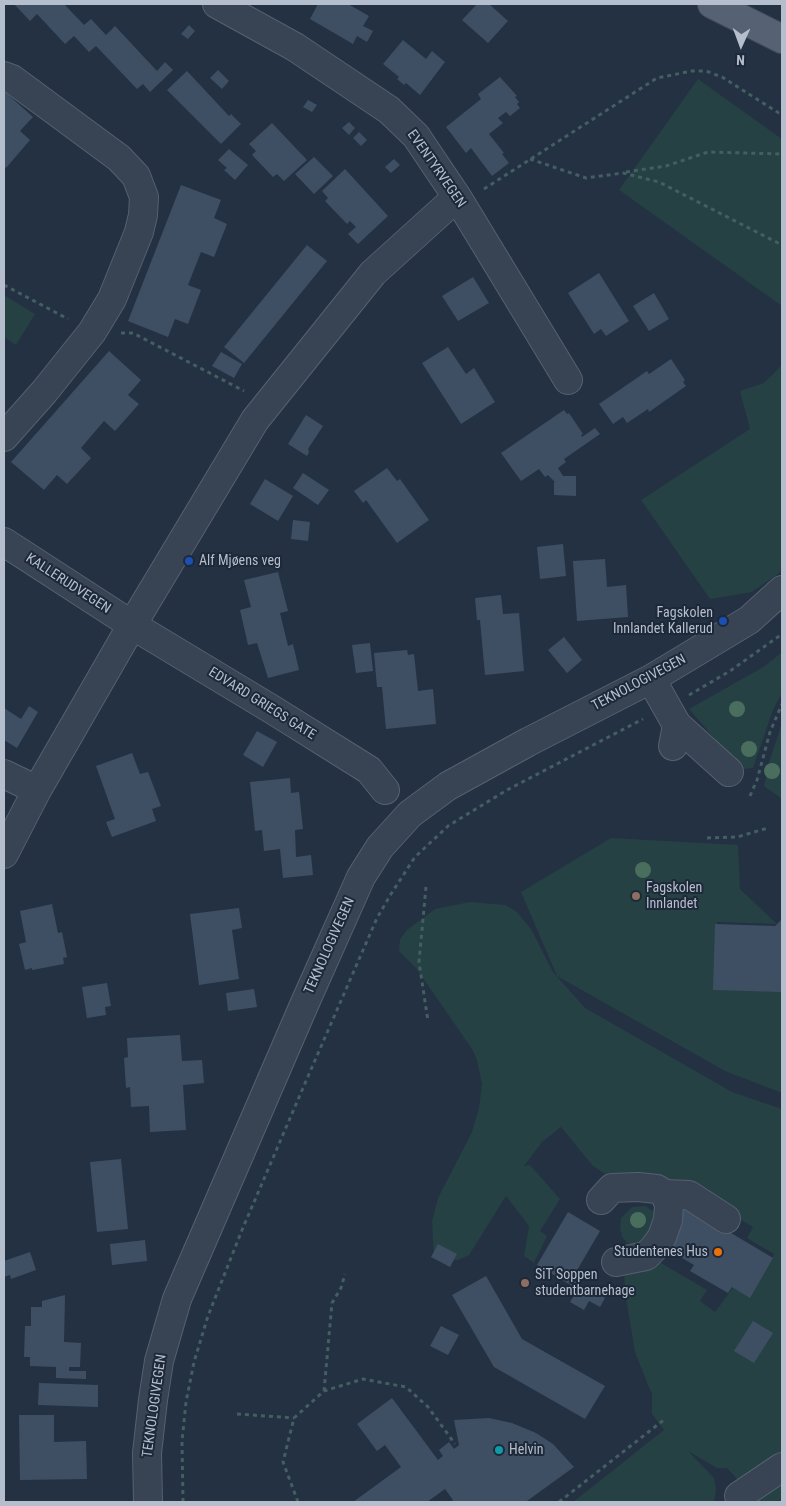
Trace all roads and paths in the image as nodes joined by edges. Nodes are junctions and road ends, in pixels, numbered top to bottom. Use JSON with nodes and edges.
{"nodes":[{"id":1,"x":217,"y":4,"type":"edge"},
{"id":2,"x":712,"y":4,"type":"edge"},
{"id":3,"x":782,"y":39,"type":"edge"},
{"id":4,"x":4,"y":76,"type":"edge"},
{"id":5,"x":782,"y":115,"type":"edge"},
{"id":6,"x":782,"y":154,"type":"edge"},
{"id":7,"x":530,"y":159,"type":"junction"},
{"id":8,"x":623,"y":173,"type":"junction"},
{"id":9,"x":457,"y":197,"type":"junction"},
{"id":10,"x":782,"y":245,"type":"edge"},
{"id":11,"x":4,"y":285,"type":"edge"},
{"id":12,"x":92,"y":332,"type":"junction"},
{"id":13,"x":568,"y":380,"type":"dead end"},
{"id":14,"x":268,"y":404,"type":"junction"},
{"id":15,"x":4,"y":437,"type":"edge"},
{"id":16,"x":4,"y":542,"type":"edge"},
{"id":17,"x":782,"y":590,"type":"edge"},
{"id":18,"x":132,"y":625,"type":"junction"},
{"id":19,"x":782,"y":634,"type":"edge"},
{"id":20,"x":651,"y":679,"type":"junction"},
{"id":21,"x":782,"y":704,"type":"edge"},
{"id":22,"x":672,"y":726,"type":"junction"},
{"id":23,"x":729,"y":772,"type":"dead end"},
{"id":24,"x":4,"y":774,"type":"edge"},
{"id":25,"x":37,"y":790,"type":"junction"},
{"id":26,"x":385,"y":790,"type":"dead end"},
{"id":27,"x":750,"y":796,"type":"dead end"},
{"id":28,"x":768,"y":828,"type":"dead end"},
{"id":29,"x":707,"y":838,"type":"dead end"},
{"id":30,"x":4,"y":854,"type":"edge"},
{"id":31,"x":426,"y":887,"type":"dead end"},
{"id":32,"x":428,"y":1021,"type":"dead end"},
{"id":33,"x":665,"y":1194,"type":"junction"},
{"id":34,"x":601,"y":1200,"type":"dead end"},
{"id":35,"x":726,"y":1219,"type":"dead end"},
{"id":36,"x":616,"y":1262,"type":"dead end"},
{"id":37,"x":345,"y":1274,"type":"dead end"},
{"id":38,"x":324,"y":1392,"type":"junction"},
{"id":39,"x":237,"y":1414,"type":"dead end"},
{"id":40,"x":294,"y":1418,"type":"junction"},
{"id":41,"x":665,"y":1418,"type":"dead end"},
{"id":42,"x":455,"y":1444,"type":"dead end"},
{"id":43,"x":782,"y":1466,"type":"edge"},
{"id":44,"x":739,"y":1496,"type":"dead end"},
{"id":45,"x":148,"y":1502,"type":"edge"},
{"id":46,"x":183,"y":1502,"type":"edge"},
{"id":47,"x":298,"y":1502,"type":"edge"},
{"id":48,"x":559,"y":1502,"type":"edge"}],
"edges":[{"from":1,"to":9,"type":"street","name":"EVENTYRVEGEN"},
{"from":2,"to":3,"type":"main road"},
{"from":4,"to":12,"type":"street"},
{"from":5,"to":7,"type":"path"},
{"from":6,"to":8,"type":"path"},
{"from":7,"to":8,"type":"path"},
{"from":7,"to":9,"type":"path"},
{"from":8,"to":10,"type":"path"},
{"from":9,"to":13,"type":"street","name":"EVENTYRVEGEN"},
{"from":9,"to":14,"type":"street"},
{"from":11,"to":12,"type":"path"},
{"from":12,"to":14,"type":"path"},
{"from":12,"to":15,"type":"street"},
{"from":14,"to":18,"type":"street"},
{"from":16,"to":18,"type":"street","name":"KALLERUDVEGEN"},
{"from":17,"to":20,"type":"street","name":"TEKNOLOGIVEGEN"},
{"from":18,"to":25,"type":"street"},
{"from":18,"to":26,"type":"street","name":"EDVARD GRIEGS GATE"},
{"from":19,"to":22,"type":"path"},
{"from":20,"to":22,"type":"street"},
{"from":20,"to":45,"type":"street","name":"TEKNOLOGIVEGEN"},
{"from":21,"to":27,"type":"path"},
{"from":22,"to":23,"type":"street"},
{"from":22,"to":46,"type":"path"},
{"from":24,"to":25,"type":"street"},
{"from":25,"to":30,"type":"street"},
{"from":28,"to":29,"type":"path"},
{"from":31,"to":32,"type":"path"},
{"from":33,"to":34,"type":"street"},
{"from":33,"to":35,"type":"street"},
{"from":33,"to":36,"type":"street"},
{"from":37,"to":38,"type":"path"},
{"from":38,"to":40,"type":"path"},
{"from":38,"to":42,"type":"path"},
{"from":39,"to":40,"type":"path"},
{"from":40,"to":47,"type":"path"},
{"from":41,"to":48,"type":"path"},
{"from":43,"to":44,"type":"street"}]}
